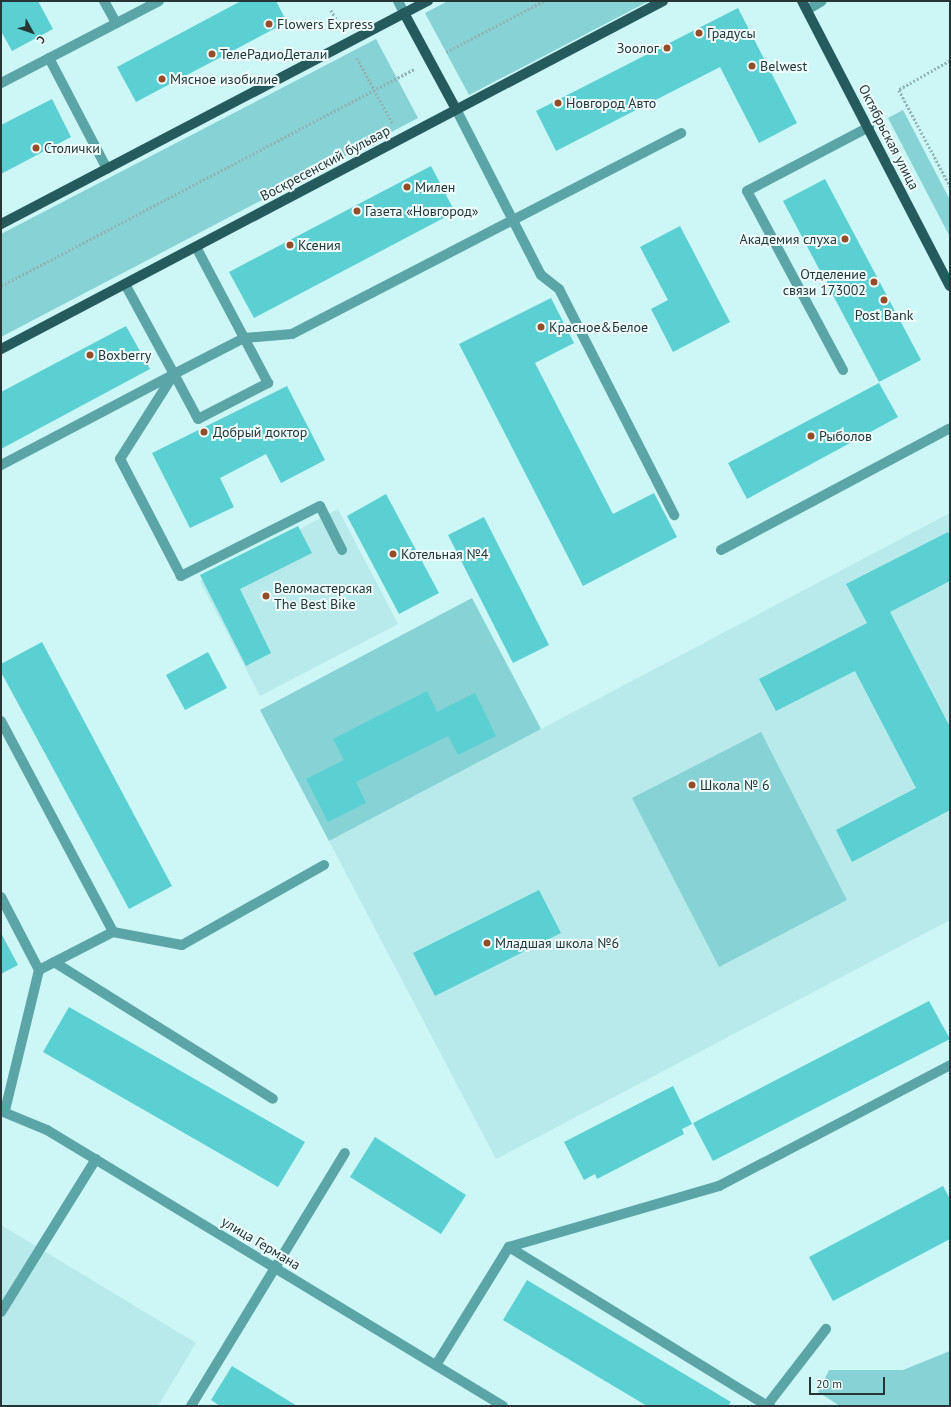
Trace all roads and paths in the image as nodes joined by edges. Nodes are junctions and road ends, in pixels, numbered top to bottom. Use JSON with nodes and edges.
{"nodes":[{"id":1,"x":104,"y":1,"type":"edge"},
{"id":2,"x":159,"y":1,"type":"edge"},
{"id":3,"x":398,"y":1,"type":"edge"},
{"id":4,"x":428,"y":1,"type":"edge"},
{"id":5,"x":544,"y":1,"type":"edge"},
{"id":6,"x":663,"y":1,"type":"edge"},
{"id":7,"x":822,"y":1,"type":"edge"},
{"id":8,"x":805,"y":5,"type":"edge"},
{"id":9,"x":331,"y":10,"type":"dead end"},
{"id":10,"x":404,"y":13,"type":"junction"},
{"id":11,"x":116,"y":23,"type":"junction"},
{"id":12,"x":349,"y":43,"type":"junction"},
{"id":13,"x":49,"y":58,"type":"junction"},
{"id":14,"x":430,"y":61,"type":"junction"},
{"id":15,"x":950,"y":61,"type":"edge"},
{"id":16,"x":1,"y":83,"type":"edge"},
{"id":17,"x":375,"y":90,"type":"junction"},
{"id":18,"x":456,"y":109,"type":"junction"},
{"id":19,"x":869,"y":127,"type":"junction"},
{"id":20,"x":682,"y":133,"type":"dead end"},
{"id":21,"x":401,"y":138,"type":"junction"},
{"id":22,"x":107,"y":169,"type":"junction"},
{"id":23,"x":950,"y":186,"type":"edge"},
{"id":24,"x":512,"y":219,"type":"junction"},
{"id":25,"x":1,"y":224,"type":"edge"},
{"id":26,"x":196,"y":247,"type":"junction"},
{"id":27,"x":125,"y":284,"type":"junction"},
{"id":28,"x":1,"y":286,"type":"edge"},
{"id":29,"x":950,"y":286,"type":"edge"},
{"id":30,"x":244,"y":338,"type":"junction"},
{"id":31,"x":1,"y":349,"type":"edge"},
{"id":32,"x":843,"y":370,"type":"dead end"},
{"id":33,"x":174,"y":374,"type":"junction"},
{"id":34,"x":950,"y":428,"type":"edge"},
{"id":35,"x":1,"y":465,"type":"edge"},
{"id":36,"x":674,"y":515,"type":"dead end"},
{"id":37,"x":342,"y":550,"type":"dead end"},
{"id":38,"x":721,"y":550,"type":"dead end"},
{"id":39,"x":1,"y":721,"type":"edge"},
{"id":40,"x":324,"y":865,"type":"dead end"},
{"id":41,"x":1,"y":897,"type":"edge"},
{"id":42,"x":113,"y":932,"type":"junction"},
{"id":43,"x":54,"y":962,"type":"junction"},
{"id":44,"x":39,"y":970,"type":"junction"},
{"id":45,"x":950,"y":1065,"type":"edge"},
{"id":46,"x":273,"y":1099,"type":"dead end"},
{"id":47,"x":3,"y":1111,"type":"edge"},
{"id":48,"x":345,"y":1153,"type":"dead end"},
{"id":49,"x":96,"y":1159,"type":"junction"},
{"id":50,"x":509,"y":1247,"type":"junction"},
{"id":51,"x":275,"y":1267,"type":"junction"},
{"id":52,"x":1,"y":1312,"type":"edge"},
{"id":53,"x":826,"y":1330,"type":"dead end"},
{"id":54,"x":436,"y":1365,"type":"junction"},
{"id":55,"x":768,"y":1405,"type":"edge"},
{"id":56,"x":191,"y":1406,"type":"edge"},
{"id":57,"x":503,"y":1406,"type":"edge"}],
"edges":[{"from":1,"to":11,"type":"street"},
{"from":2,"to":11,"type":"street"},
{"from":3,"to":10,"type":"street"},
{"from":4,"to":10,"type":"main road"},
{"from":5,"to":14,"type":"path"},
{"from":6,"to":18,"type":"main road","name":"Воскресенский бульвар"},
{"from":7,"to":8,"type":"street"},
{"from":8,"to":19,"type":"main road","name":"Октябрьская улица"},
{"from":9,"to":12,"type":"path"},
{"from":10,"to":12,"type":"main road"},
{"from":10,"to":14,"type":"main road"},
{"from":11,"to":13,"type":"street"},
{"from":12,"to":17,"type":"path"},
{"from":12,"to":22,"type":"main road"},
{"from":13,"to":16,"type":"street"},
{"from":13,"to":22,"type":"street"},
{"from":14,"to":17,"type":"path"},
{"from":14,"to":18,"type":"main road"},
{"from":15,"to":23,"type":"path"},
{"from":17,"to":21,"type":"path"},
{"from":17,"to":28,"type":"path"},
{"from":18,"to":21,"type":"main road","name":"Воскресенский бульвар"},
{"from":18,"to":24,"type":"street"},
{"from":19,"to":29,"type":"main road","name":"Октябрьская улица"},
{"from":19,"to":32,"type":"street"},
{"from":20,"to":24,"type":"street"},
{"from":21,"to":26,"type":"main road","name":"Воскресенский бульвар"},
{"from":22,"to":25,"type":"main road"},
{"from":24,"to":30,"type":"street"},
{"from":24,"to":36,"type":"street"},
{"from":26,"to":27,"type":"main road","name":"Воскресенский бульвар"},
{"from":26,"to":30,"type":"street"},
{"from":27,"to":31,"type":"main road","name":"Воскресенский бульвар"},
{"from":27,"to":33,"type":"street"},
{"from":30,"to":33,"type":"street"},
{"from":30,"to":33,"type":"street"},
{"from":33,"to":35,"type":"street"},
{"from":33,"to":37,"type":"street"},
{"from":34,"to":38,"type":"street"},
{"from":39,"to":42,"type":"street"},
{"from":40,"to":42,"type":"street"},
{"from":41,"to":44,"type":"street"},
{"from":42,"to":43,"type":"street"},
{"from":43,"to":44,"type":"street"},
{"from":43,"to":46,"type":"street"},
{"from":44,"to":47,"type":"street"},
{"from":45,"to":50,"type":"street"},
{"from":47,"to":49,"type":"street","name":"улица Германа"},
{"from":48,"to":51,"type":"street"},
{"from":49,"to":51,"type":"street","name":"улица Германа"},
{"from":49,"to":52,"type":"street"},
{"from":50,"to":54,"type":"street"},
{"from":50,"to":55,"type":"street"},
{"from":51,"to":54,"type":"street","name":"улица Германа"},
{"from":51,"to":56,"type":"street"},
{"from":53,"to":55,"type":"street"},
{"from":54,"to":57,"type":"street","name":"улица Германа"}]}
